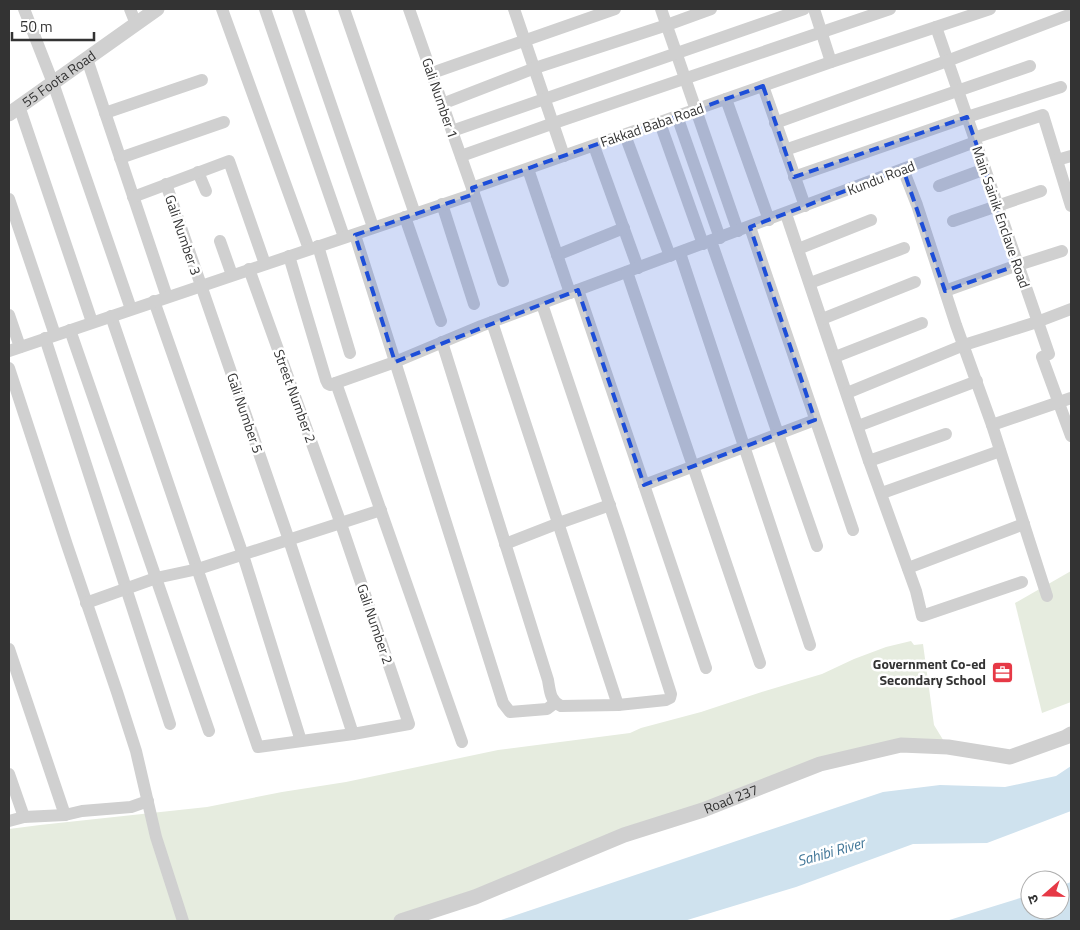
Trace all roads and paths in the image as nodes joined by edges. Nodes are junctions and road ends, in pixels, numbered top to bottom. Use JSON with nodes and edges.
{"nodes":[{"id":1,"x":24,"y":9,"type":"edge"},
{"id":2,"x":130,"y":9,"type":"edge"},
{"id":3,"x":157,"y":9,"type":"edge"},
{"id":4,"x":222,"y":9,"type":"edge"},
{"id":5,"x":265,"y":9,"type":"edge"},
{"id":6,"x":298,"y":9,"type":"edge"},
{"id":7,"x":344,"y":9,"type":"edge"},
{"id":8,"x":409,"y":9,"type":"edge"},
{"id":9,"x":514,"y":9,"type":"edge"},
{"id":10,"x":615,"y":9,"type":"edge"},
{"id":11,"x":661,"y":9,"type":"edge"},
{"id":12,"x":711,"y":9,"type":"edge"},
{"id":13,"x":804,"y":9,"type":"edge"},
{"id":14,"x":814,"y":9,"type":"edge"},
{"id":15,"x":890,"y":9,"type":"edge"},
{"id":16,"x":990,"y":9,"type":"edge"},
{"id":17,"x":960,"y":13,"type":"edge"},
{"id":18,"x":1070,"y":14,"type":"edge"},
{"id":19,"x":136,"y":24,"type":"junction"},
{"id":20,"x":667,"y":25,"type":"junction"},
{"id":21,"x":936,"y":27,"type":"junction"},
{"id":22,"x":821,"y":32,"type":"junction"},
{"id":23,"x":526,"y":41,"type":"junction"},
{"id":24,"x":676,"y":53,"type":"junction"},
{"id":25,"x":87,"y":59,"type":"junction"},
{"id":26,"x":948,"y":61,"type":"junction"},
{"id":27,"x":831,"y":62,"type":"junction"},
{"id":28,"x":1030,"y":66,"type":"dead end"},
{"id":29,"x":535,"y":68,"type":"junction"},
{"id":30,"x":432,"y":73,"type":"junction"},
{"id":31,"x":685,"y":79,"type":"junction"},
{"id":32,"x":202,"y":80,"type":"dead end"},
{"id":33,"x":52,"y":83,"type":"junction"},
{"id":34,"x":763,"y":86,"type":"junction"},
{"id":35,"x":1061,"y":87,"type":"dead end"},
{"id":36,"x":958,"y":91,"type":"junction"},
{"id":37,"x":546,"y":99,"type":"junction"},
{"id":38,"x":726,"y":99,"type":"junction"},
{"id":39,"x":442,"y":104,"type":"junction"},
{"id":40,"x":14,"y":110,"type":"edge"},
{"id":41,"x":696,"y":110,"type":"junction"},
{"id":42,"x":105,"y":113,"type":"junction"},
{"id":43,"x":678,"y":116,"type":"junction"},
{"id":44,"x":967,"y":117,"type":"junction"},
{"id":45,"x":224,"y":122,"type":"dead end"},
{"id":46,"x":554,"y":123,"type":"junction"},
{"id":47,"x":660,"y":123,"type":"junction"},
{"id":48,"x":775,"y":123,"type":"junction"},
{"id":49,"x":452,"y":131,"type":"junction"},
{"id":50,"x":625,"y":135,"type":"junction"},
{"id":51,"x":975,"y":140,"type":"junction"},
{"id":52,"x":594,"y":146,"type":"junction"},
{"id":53,"x":785,"y":150,"type":"junction"},
{"id":54,"x":461,"y":156,"type":"junction"},
{"id":55,"x":564,"y":156,"type":"junction"},
{"id":56,"x":1071,"y":156,"type":"edge"},
{"id":57,"x":120,"y":158,"type":"junction"},
{"id":58,"x":1057,"y":160,"type":"junction"},
{"id":59,"x":528,"y":169,"type":"junction"},
{"id":60,"x":985,"y":169,"type":"junction"},
{"id":61,"x":903,"y":170,"type":"junction"},
{"id":62,"x":198,"y":172,"type":"junction"},
{"id":63,"x":794,"y":177,"type":"junction"},
{"id":64,"x":166,"y":184,"type":"junction"},
{"id":65,"x":939,"y":186,"type":"dead end"},
{"id":66,"x":473,"y":191,"type":"junction"},
{"id":67,"x":1041,"y":191,"type":"dead end"},
{"id":68,"x":206,"y":192,"type":"dead end"},
{"id":69,"x":133,"y":196,"type":"junction"},
{"id":70,"x":9,"y":199,"type":"edge"},
{"id":71,"x":442,"y":204,"type":"junction"},
{"id":72,"x":805,"y":206,"type":"junction"},
{"id":73,"x":997,"y":206,"type":"junction"},
{"id":74,"x":1071,"y":206,"type":"edge"},
{"id":75,"x":786,"y":214,"type":"junction"},
{"id":76,"x":410,"y":215,"type":"junction"},
{"id":77,"x":769,"y":220,"type":"junction"},
{"id":78,"x":871,"y":220,"type":"dead end"},
{"id":79,"x":953,"y":221,"type":"dead end"},
{"id":80,"x":373,"y":227,"type":"junction"},
{"id":81,"x":624,"y":228,"type":"junction"},
{"id":82,"x":744,"y":229,"type":"junction"},
{"id":83,"x":349,"y":236,"type":"junction"},
{"id":84,"x":220,"y":241,"type":"dead end"},
{"id":85,"x":711,"y":241,"type":"junction"},
{"id":86,"x":314,"y":247,"type":"junction"},
{"id":87,"x":904,"y":248,"type":"dead end"},
{"id":88,"x":798,"y":249,"type":"junction"},
{"id":89,"x":1062,"y":251,"type":"dead end"},
{"id":90,"x":675,"y":254,"type":"junction"},
{"id":91,"x":557,"y":255,"type":"junction"},
{"id":92,"x":290,"y":256,"type":"junction"},
{"id":93,"x":265,"y":264,"type":"junction"},
{"id":94,"x":1018,"y":265,"type":"junction"},
{"id":95,"x":249,"y":269,"type":"junction"},
{"id":96,"x":633,"y":270,"type":"junction"},
{"id":97,"x":232,"y":275,"type":"junction"},
{"id":98,"x":503,"y":281,"type":"dead end"},
{"id":99,"x":915,"y":282,"type":"dead end"},
{"id":100,"x":810,"y":283,"type":"junction"},
{"id":101,"x":201,"y":286,"type":"junction"},
{"id":102,"x":574,"y":292,"type":"junction"},
{"id":103,"x":945,"y":292,"type":"junction"},
{"id":104,"x":167,"y":297,"type":"junction"},
{"id":105,"x":154,"y":302,"type":"junction"},
{"id":106,"x":474,"y":304,"type":"dead end"},
{"id":107,"x":542,"y":304,"type":"junction"},
{"id":108,"x":131,"y":309,"type":"junction"},
{"id":109,"x":1071,"y":309,"type":"edge"},
{"id":110,"x":9,"y":315,"type":"edge"},
{"id":111,"x":111,"y":316,"type":"junction"},
{"id":112,"x":822,"y":319,"type":"junction"},
{"id":113,"x":441,"y":321,"type":"dead end"},
{"id":114,"x":92,"y":322,"type":"junction"},
{"id":115,"x":492,"y":322,"type":"junction"},
{"id":116,"x":1037,"y":322,"type":"junction"},
{"id":117,"x":922,"y":323,"type":"dead end"},
{"id":118,"x":70,"y":330,"type":"junction"},
{"id":119,"x":50,"y":337,"type":"junction"},
{"id":120,"x":442,"y":342,"type":"junction"},
{"id":121,"x":964,"y":345,"type":"junction"},
{"id":122,"x":14,"y":349,"type":"edge"},
{"id":123,"x":350,"y":353,"type":"dead end"},
{"id":124,"x":835,"y":357,"type":"junction"},
{"id":125,"x":395,"y":362,"type":"junction"},
{"id":126,"x":9,"y":368,"type":"edge"},
{"id":127,"x":977,"y":381,"type":"junction"},
{"id":128,"x":336,"y":383,"type":"junction"},
{"id":129,"x":847,"y":393,"type":"junction"},
{"id":130,"x":1071,"y":398,"type":"edge"},
{"id":131,"x":1058,"y":402,"type":"junction"},
{"id":132,"x":815,"y":420,"type":"junction"},
{"id":133,"x":992,"y":425,"type":"junction"},
{"id":134,"x":858,"y":426,"type":"junction"},
{"id":135,"x":778,"y":434,"type":"junction"},
{"id":136,"x":946,"y":434,"type":"dead end"},
{"id":137,"x":1071,"y":436,"type":"edge"},
{"id":138,"x":744,"y":447,"type":"junction"},
{"id":139,"x":1000,"y":451,"type":"junction"},
{"id":140,"x":870,"y":462,"type":"junction"},
{"id":141,"x":693,"y":467,"type":"junction"},
{"id":142,"x":644,"y":485,"type":"junction"},
{"id":143,"x":882,"y":493,"type":"junction"},
{"id":144,"x":610,"y":505,"type":"junction"},
{"id":145,"x":381,"y":510,"type":"junction"},
{"id":146,"x":559,"y":523,"type":"junction"},
{"id":147,"x":341,"y":524,"type":"junction"},
{"id":148,"x":1024,"y":524,"type":"junction"},
{"id":149,"x":853,"y":530,"type":"dead end"},
{"id":150,"x":289,"y":540,"type":"junction"},
{"id":151,"x":505,"y":544,"type":"junction"},
{"id":152,"x":817,"y":546,"type":"dead end"},
{"id":153,"x":243,"y":555,"type":"junction"},
{"id":154,"x":908,"y":568,"type":"junction"},
{"id":155,"x":198,"y":569,"type":"junction"},
{"id":156,"x":156,"y":578,"type":"junction"},
{"id":157,"x":1022,"y":582,"type":"dead end"},
{"id":158,"x":126,"y":589,"type":"junction"},
{"id":159,"x":1047,"y":596,"type":"dead end"},
{"id":160,"x":86,"y":604,"type":"junction"},
{"id":161,"x":810,"y":645,"type":"dead end"},
{"id":162,"x":9,"y":648,"type":"edge"},
{"id":163,"x":760,"y":664,"type":"dead end"},
{"id":164,"x":706,"y":668,"type":"dead end"},
{"id":165,"x":555,"y":703,"type":"junction"},
{"id":166,"x":618,"y":705,"type":"junction"},
{"id":167,"x":170,"y":724,"type":"dead end"},
{"id":168,"x":209,"y":731,"type":"dead end"},
{"id":169,"x":353,"y":734,"type":"junction"},
{"id":170,"x":1071,"y":734,"type":"edge"},
{"id":171,"x":302,"y":740,"type":"junction"},
{"id":172,"x":462,"y":742,"type":"dead end"},
{"id":173,"x":9,"y":774,"type":"edge"},
{"id":174,"x":148,"y":801,"type":"junction"},
{"id":175,"x":65,"y":815,"type":"junction"},
{"id":176,"x":24,"y":817,"type":"junction"},
{"id":177,"x":9,"y":821,"type":"edge"},
{"id":178,"x":183,"y":921,"type":"edge"},
{"id":179,"x":401,"y":921,"type":"edge"}],
"edges":[{"from":1,"to":33,"type":"street"},
{"from":2,"to":19,"type":"street"},
{"from":3,"to":19,"type":"street","name":"55 Foota Road"},
{"from":4,"to":86,"type":"street"},
{"from":5,"to":83,"type":"street"},
{"from":6,"to":80,"type":"street"},
{"from":7,"to":76,"type":"street"},
{"from":8,"to":30,"type":"street","name":"Gali Number 1"},
{"from":9,"to":23,"type":"street"},
{"from":10,"to":23,"type":"street"},
{"from":11,"to":20,"type":"street"},
{"from":12,"to":20,"type":"street"},
{"from":13,"to":24,"type":"street"},
{"from":14,"to":22,"type":"street"},
{"from":15,"to":22,"type":"street"},
{"from":16,"to":17,"type":"street","name":"Fakkad Baba Road"},
{"from":17,"to":21,"type":"street","name":"Fakkad Baba Road"},
{"from":18,"to":26,"type":"street"},
{"from":19,"to":25,"type":"street","name":"55 Foota Road"},
{"from":20,"to":24,"type":"street"},
{"from":20,"to":29,"type":"street"},
{"from":21,"to":26,"type":"street","name":"Main Sainik Enclave Road"},
{"from":21,"to":27,"type":"street","name":"Fakkad Baba Road"},
{"from":22,"to":27,"type":"street"},
{"from":22,"to":31,"type":"street"},
{"from":23,"to":29,"type":"street"},
{"from":23,"to":30,"type":"street"},
{"from":24,"to":31,"type":"street"},
{"from":24,"to":37,"type":"street"},
{"from":25,"to":33,"type":"street","name":"55 Foota Road"},
{"from":25,"to":42,"type":"street"},
{"from":26,"to":36,"type":"street","name":"Main Sainik Enclave Road"},
{"from":26,"to":48,"type":"street"},
{"from":27,"to":34,"type":"street","name":"Fakkad Baba Road"},
{"from":28,"to":36,"type":"street"},
{"from":29,"to":37,"type":"street"},
{"from":29,"to":39,"type":"street"},
{"from":30,"to":39,"type":"street","name":"Gali Number 1"},
{"from":31,"to":41,"type":"street"},
{"from":31,"to":46,"type":"street"},
{"from":32,"to":42,"type":"street"},
{"from":33,"to":40,"type":"street","name":"55 Foota Road"},
{"from":33,"to":108,"type":"street"},
{"from":34,"to":38,"type":"street","name":"Fakkad Baba Road"},
{"from":34,"to":48,"type":"street"},
{"from":35,"to":44,"type":"street"},
{"from":36,"to":44,"type":"street","name":"Main Sainik Enclave Road"},
{"from":36,"to":53,"type":"street"},
{"from":37,"to":46,"type":"street"},
{"from":37,"to":49,"type":"street"},
{"from":38,"to":41,"type":"street","name":"Fakkad Baba Road"},
{"from":38,"to":77,"type":"street"},
{"from":39,"to":49,"type":"street","name":"Gali Number 1"},
{"from":40,"to":114,"type":"street"},
{"from":41,"to":43,"type":"street","name":"Fakkad Baba Road"},
{"from":41,"to":82,"type":"street"},
{"from":42,"to":57,"type":"street"},
{"from":43,"to":47,"type":"street","name":"Fakkad Baba Road"},
{"from":43,"to":85,"type":"street"},
{"from":44,"to":51,"type":"street","name":"Main Sainik Enclave Road"},
{"from":44,"to":63,"type":"street"},
{"from":45,"to":57,"type":"street"},
{"from":46,"to":54,"type":"street"},
{"from":46,"to":55,"type":"street"},
{"from":47,"to":50,"type":"street","name":"Fakkad Baba Road"},
{"from":47,"to":85,"type":"street"},
{"from":48,"to":53,"type":"street"},
{"from":49,"to":54,"type":"street","name":"Gali Number 1"},
{"from":50,"to":52,"type":"street","name":"Fakkad Baba Road"},
{"from":50,"to":90,"type":"street"},
{"from":51,"to":58,"type":"street","name":"Kundu Road"},
{"from":51,"to":60,"type":"street","name":"Main Sainik Enclave Road"},
{"from":51,"to":61,"type":"street","name":"Kundu Road"},
{"from":52,"to":55,"type":"street","name":"Fakkad Baba Road"},
{"from":52,"to":81,"type":"street"},
{"from":53,"to":63,"type":"street"},
{"from":54,"to":66,"type":"street","name":"Gali Number 1"},
{"from":55,"to":59,"type":"street","name":"Fakkad Baba Road"},
{"from":56,"to":58,"type":"street"},
{"from":57,"to":69,"type":"street"},
{"from":58,"to":74,"type":"street"},
{"from":59,"to":66,"type":"street","name":"Fakkad Baba Road"},
{"from":59,"to":91,"type":"street"},
{"from":60,"to":65,"type":"street"},
{"from":60,"to":73,"type":"street","name":"Main Sainik Enclave Road"},
{"from":61,"to":72,"type":"street","name":"Kundu Road"},
{"from":61,"to":103,"type":"street"},
{"from":62,"to":64,"type":"street"},
{"from":62,"to":68,"type":"street"},
{"from":62,"to":93,"type":"street"},
{"from":63,"to":72,"type":"street"},
{"from":64,"to":69,"type":"street"},
{"from":64,"to":101,"type":"street","name":"Gali Number 3"},
{"from":66,"to":71,"type":"street","name":"Fakkad Baba Road"},
{"from":66,"to":98,"type":"street","name":"Gali Number 1"},
{"from":67,"to":73,"type":"street"},
{"from":69,"to":104,"type":"street"},
{"from":70,"to":119,"type":"street"},
{"from":71,"to":76,"type":"street","name":"Fakkad Baba Road"},
{"from":71,"to":106,"type":"street"},
{"from":72,"to":75,"type":"street","name":"Kundu Road"},
{"from":73,"to":79,"type":"street"},
{"from":73,"to":94,"type":"street","name":"Main Sainik Enclave Road"},
{"from":75,"to":77,"type":"street","name":"Kundu Road"},
{"from":75,"to":88,"type":"street"},
{"from":76,"to":80,"type":"street","name":"Fakkad Baba Road"},
{"from":76,"to":113,"type":"street"},
{"from":77,"to":82,"type":"street","name":"Kundu Road"},
{"from":78,"to":88,"type":"street"},
{"from":80,"to":83,"type":"street","name":"Fakkad Baba Road"},
{"from":81,"to":91,"type":"street"},
{"from":81,"to":96,"type":"street"},
{"from":82,"to":85,"type":"street","name":"Kundu Road"},
{"from":82,"to":132,"type":"street"},
{"from":83,"to":86,"type":"street","name":"Fakkad Baba Road"},
{"from":83,"to":125,"type":"street"},
{"from":84,"to":97,"type":"street"},
{"from":85,"to":90,"type":"street","name":"Kundu Road"},
{"from":85,"to":135,"type":"street"},
{"from":86,"to":92,"type":"street","name":"Fakkad Baba Road"},
{"from":86,"to":123,"type":"street"},
{"from":87,"to":100,"type":"street"},
{"from":88,"to":100,"type":"street"},
{"from":89,"to":94,"type":"street"},
{"from":90,"to":96,"type":"street","name":"Kundu Road"},
{"from":90,"to":138,"type":"street"},
{"from":91,"to":102,"type":"street"},
{"from":92,"to":93,"type":"street","name":"Fakkad Baba Road"},
{"from":92,"to":128,"type":"street"},
{"from":93,"to":95,"type":"street","name":"Fakkad Baba Road"},
{"from":94,"to":103,"type":"street"},
{"from":94,"to":116,"type":"street","name":"Main Sainik Enclave Road"},
{"from":95,"to":97,"type":"street","name":"Fakkad Baba Road"},
{"from":95,"to":147,"type":"street","name":"Street Number 2"},
{"from":96,"to":102,"type":"street","name":"Kundu Road"},
{"from":96,"to":141,"type":"street"},
{"from":97,"to":101,"type":"street","name":"Fakkad Baba Road"},
{"from":99,"to":112,"type":"street"},
{"from":100,"to":112,"type":"street"},
{"from":101,"to":104,"type":"street","name":"Fakkad Baba Road"},
{"from":101,"to":150,"type":"street","name":"Gali Number 5"},
{"from":102,"to":107,"type":"street","name":"Kundu Road"},
{"from":102,"to":142,"type":"street"},
{"from":103,"to":121,"type":"street"},
{"from":104,"to":105,"type":"street","name":"Fakkad Baba Road"},
{"from":105,"to":108,"type":"street","name":"Fakkad Baba Road"},
{"from":105,"to":153,"type":"street"},
{"from":107,"to":115,"type":"street","name":"Kundu Road"},
{"from":107,"to":144,"type":"street"},
{"from":108,"to":111,"type":"street","name":"Fakkad Baba Road"},
{"from":109,"to":116,"type":"street"},
{"from":110,"to":122,"type":"street"},
{"from":111,"to":114,"type":"street","name":"Fakkad Baba Road"},
{"from":111,"to":155,"type":"street"},
{"from":112,"to":124,"type":"street"},
{"from":114,"to":118,"type":"street","name":"Fakkad Baba Road"},
{"from":115,"to":120,"type":"street","name":"Kundu Road"},
{"from":115,"to":146,"type":"street"},
{"from":116,"to":121,"type":"street"},
{"from":116,"to":131,"type":"street","name":"Main Sainik Enclave Road"},
{"from":117,"to":124,"type":"street"},
{"from":118,"to":119,"type":"street","name":"Fakkad Baba Road"},
{"from":118,"to":156,"type":"street"},
{"from":119,"to":122,"type":"street","name":"Fakkad Baba Road"},
{"from":119,"to":158,"type":"street"},
{"from":120,"to":125,"type":"street","name":"Kundu Road"},
{"from":120,"to":151,"type":"street"},
{"from":121,"to":127,"type":"street"},
{"from":121,"to":129,"type":"street"},
{"from":124,"to":129,"type":"street"},
{"from":125,"to":128,"type":"street","name":"Kundu Road"},
{"from":125,"to":165,"type":"street"},
{"from":126,"to":160,"type":"street"},
{"from":127,"to":133,"type":"street"},
{"from":127,"to":134,"type":"street"},
{"from":128,"to":145,"type":"street"},
{"from":129,"to":134,"type":"street"},
{"from":130,"to":131,"type":"street"},
{"from":131,"to":133,"type":"street"},
{"from":131,"to":137,"type":"street"},
{"from":132,"to":135,"type":"street"},
{"from":132,"to":149,"type":"street"},
{"from":133,"to":139,"type":"street"},
{"from":134,"to":140,"type":"street"},
{"from":135,"to":138,"type":"street"},
{"from":135,"to":152,"type":"street"},
{"from":136,"to":140,"type":"street"},
{"from":138,"to":141,"type":"street"},
{"from":138,"to":161,"type":"street"},
{"from":139,"to":143,"type":"street"},
{"from":139,"to":148,"type":"street"},
{"from":140,"to":143,"type":"street"},
{"from":141,"to":142,"type":"street"},
{"from":141,"to":163,"type":"street"},
{"from":142,"to":164,"type":"street"},
{"from":143,"to":154,"type":"street"},
{"from":144,"to":146,"type":"street"},
{"from":144,"to":166,"type":"street"},
{"from":145,"to":147,"type":"street"},
{"from":145,"to":172,"type":"street"},
{"from":146,"to":151,"type":"street"},
{"from":146,"to":166,"type":"street"},
{"from":147,"to":150,"type":"street"},
{"from":147,"to":169,"type":"street","name":"Gali Number 2"},
{"from":148,"to":154,"type":"street"},
{"from":148,"to":159,"type":"street"},
{"from":150,"to":153,"type":"street"},
{"from":150,"to":169,"type":"street","name":"Gali Number 5"},
{"from":151,"to":165,"type":"street"},
{"from":153,"to":155,"type":"street"},
{"from":153,"to":171,"type":"street"},
{"from":154,"to":157,"type":"street"},
{"from":155,"to":156,"type":"street"},
{"from":155,"to":171,"type":"street"},
{"from":156,"to":158,"type":"street"},
{"from":156,"to":168,"type":"street"},
{"from":158,"to":160,"type":"street"},
{"from":158,"to":167,"type":"street"},
{"from":160,"to":174,"type":"street"},
{"from":162,"to":175,"type":"street"},
{"from":165,"to":166,"type":"street"},
{"from":169,"to":171,"type":"street"},
{"from":170,"to":179,"type":"street","name":"Road 237"},
{"from":173,"to":176,"type":"street"},
{"from":174,"to":175,"type":"street"},
{"from":174,"to":178,"type":"street"},
{"from":175,"to":176,"type":"street"},
{"from":176,"to":177,"type":"street"}]}
